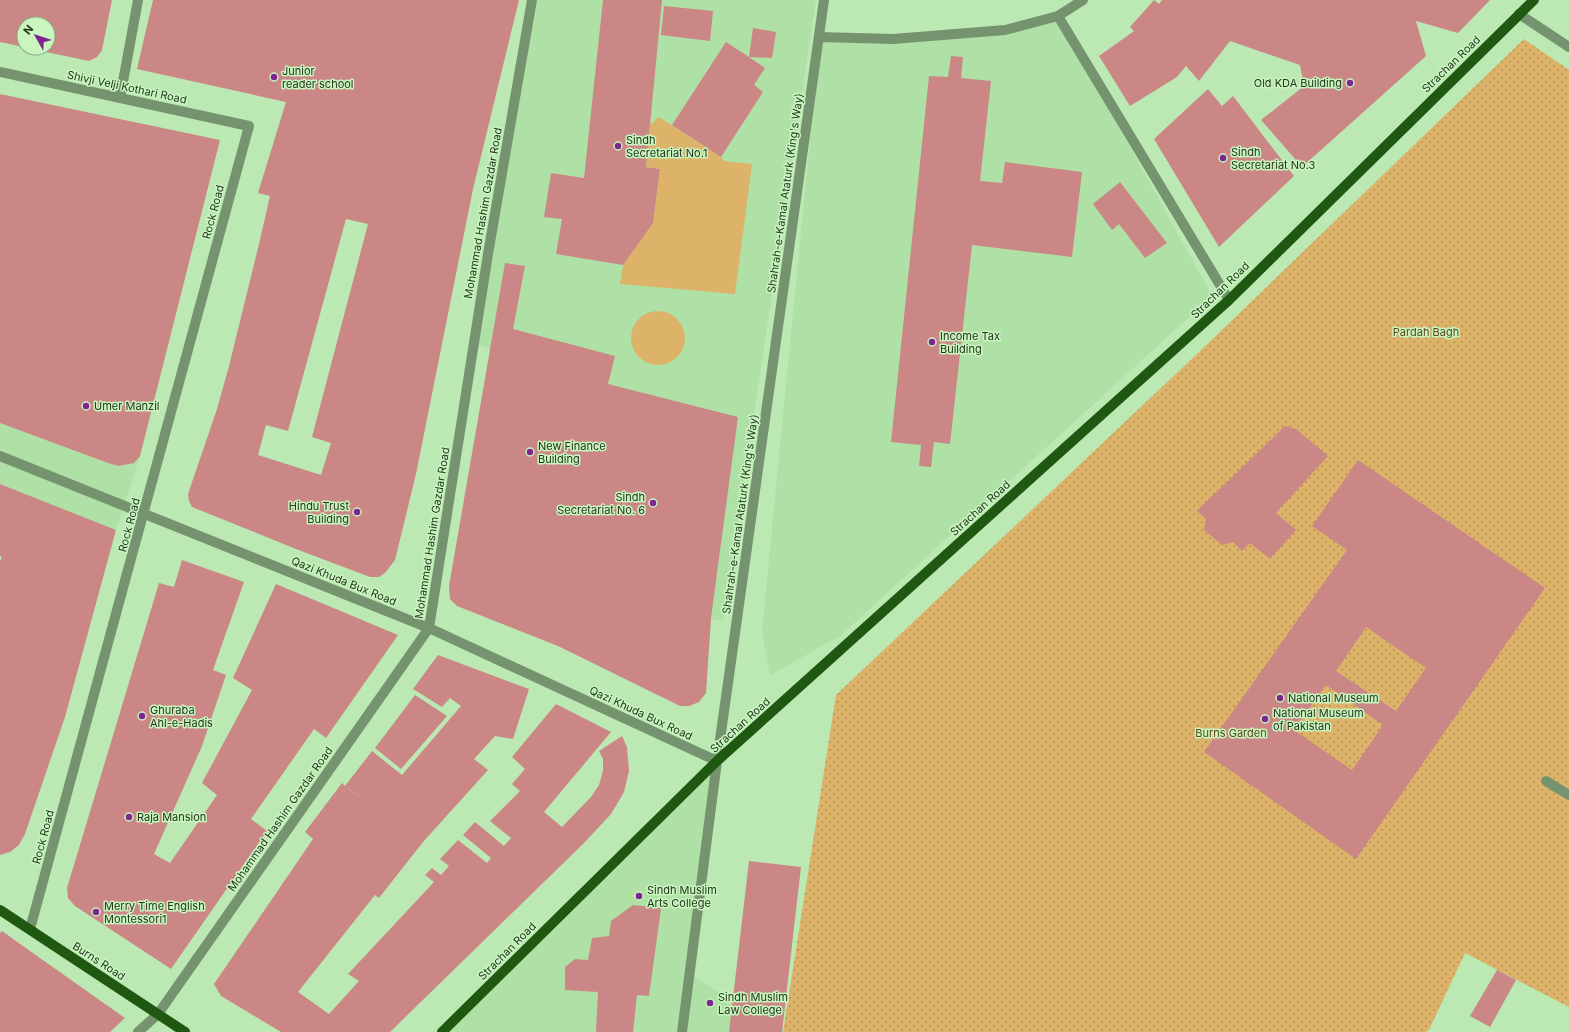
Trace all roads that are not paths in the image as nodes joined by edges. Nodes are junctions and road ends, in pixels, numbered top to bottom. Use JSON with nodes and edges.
{"nodes":[{"id":1,"x":138,"y":0,"type":"edge"},
{"id":2,"x":532,"y":0,"type":"edge"},
{"id":3,"x":824,"y":0,"type":"edge"},
{"id":4,"x":1083,"y":0,"type":"edge"},
{"id":5,"x":1534,"y":0,"type":"edge"},
{"id":6,"x":1520,"y":14,"type":"junction"},
{"id":7,"x":1058,"y":16,"type":"junction"},
{"id":8,"x":819,"y":37,"type":"junction"},
{"id":9,"x":1569,"y":47,"type":"edge"},
{"id":10,"x":0,"y":72,"type":"edge"},
{"id":11,"x":120,"y":98,"type":"junction"},
{"id":12,"x":249,"y":126,"type":"joint"},
{"id":13,"x":1229,"y":300,"type":"junction"},
{"id":14,"x":0,"y":456,"type":"edge"},
{"id":15,"x":145,"y":513,"type":"junction"},
{"id":16,"x":429,"y":628,"type":"junction"},
{"id":17,"x":717,"y":761,"type":"junction"},
{"id":18,"x":1546,"y":781,"type":"dead end"},
{"id":19,"x":1569,"y":795,"type":"edge"},
{"id":20,"x":1,"y":912,"type":"edge"},
{"id":21,"x":30,"y":930,"type":"junction"},
{"id":22,"x":158,"y":1014,"type":"junction"},
{"id":23,"x":138,"y":1032,"type":"edge"},
{"id":24,"x":185,"y":1032,"type":"edge"},
{"id":25,"x":442,"y":1032,"type":"edge"},
{"id":26,"x":682,"y":1032,"type":"edge"}],
"edges":[{"from":1,"to":11,"type":"street"},
{"from":2,"to":16,"type":"street","name":"Mohammad Hashim Gazdar Road"},
{"from":3,"to":8,"type":"street","name":"Shahrah-e-Kamal Ataturk (King's Way)"},
{"from":4,"to":7,"type":"street"},
{"from":5,"to":6,"type":"main road","name":"Strachan Road"},
{"from":6,"to":9,"type":"street"},
{"from":6,"to":13,"type":"main road","name":"Strachan Road"},
{"from":7,"to":8,"type":"street"},
{"from":7,"to":13,"type":"street"},
{"from":8,"to":17,"type":"street","name":"Shahrah-e-Kamal Ataturk (King's Way)"},
{"from":10,"to":11,"type":"street","name":"Shivji Velji Kothari Road"},
{"from":11,"to":12,"type":"street","name":"Shivji Velji Kothari Road"},
{"from":12,"to":15,"type":"street","name":"Rock Road"},
{"from":13,"to":17,"type":"main road","name":"Strachan Road"},
{"from":14,"to":15,"type":"street","name":"Qazi Khuda Bux Road"},
{"from":15,"to":16,"type":"street","name":"Qazi Khuda Bux Road"},
{"from":15,"to":21,"type":"street","name":"Rock Road"},
{"from":16,"to":17,"type":"street","name":"Qazi Khuda Bux Road"},
{"from":16,"to":22,"type":"street","name":"Mohammad Hashim Gazdar Road"},
{"from":17,"to":25,"type":"main road","name":"Strachan Road"},
{"from":17,"to":26,"type":"street","name":"Shahrah-e-Kamal Ataturk (King's Way)"},
{"from":18,"to":19,"type":"street"},
{"from":20,"to":21,"type":"main road","name":"Burns Road"},
{"from":21,"to":22,"type":"main road","name":"Burns Road"},
{"from":22,"to":23,"type":"street","name":"Mohammad Hashim Gazdar Road"},
{"from":22,"to":24,"type":"main road","name":"Burns Road"}]}
